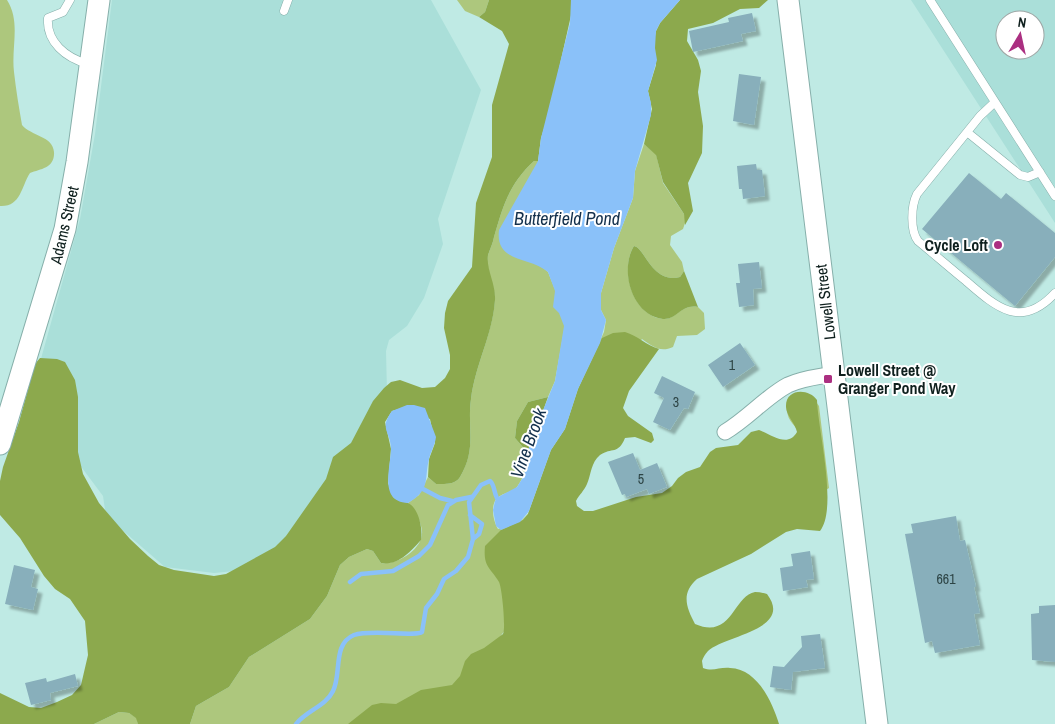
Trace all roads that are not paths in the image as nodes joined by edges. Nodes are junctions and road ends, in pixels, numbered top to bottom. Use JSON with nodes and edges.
{"nodes":[{"id":1,"x":70,"y":0,"type":"edge"},
{"id":2,"x":98,"y":0,"type":"edge"},
{"id":3,"x":288,"y":0,"type":"edge"},
{"id":4,"x":788,"y":0,"type":"edge"},
{"id":5,"x":930,"y":0,"type":"edge"},
{"id":6,"x":284,"y":11,"type":"dead end"},
{"id":7,"x":90,"y":64,"type":"junction"},
{"id":8,"x":995,"y":102,"type":"junction"},
{"id":9,"x":967,"y":132,"type":"junction"},
{"id":10,"x":1040,"y":172,"type":"junction"},
{"id":11,"x":1055,"y":196,"type":"edge"},
{"id":12,"x":1055,"y":293,"type":"edge"},
{"id":13,"x":834,"y":374,"type":"junction"},
{"id":14,"x":725,"y":432,"type":"dead end"},
{"id":15,"x":0,"y":444,"type":"edge"},
{"id":16,"x":877,"y":724,"type":"edge"}],
"edges":[{"from":1,"to":7,"type":"lane"},
{"from":2,"to":7,"type":"main road","name":"Adams Street"},
{"from":3,"to":6,"type":"lane"},
{"from":4,"to":13,"type":"main road","name":"Lowell Street"},
{"from":5,"to":8,"type":"lane"},
{"from":7,"to":15,"type":"main road","name":"Adams Street"},
{"from":8,"to":9,"type":"lane"},
{"from":8,"to":10,"type":"lane"},
{"from":9,"to":10,"type":"lane"},
{"from":9,"to":12,"type":"lane"},
{"from":10,"to":11,"type":"lane"},
{"from":13,"to":14,"type":"street"},
{"from":13,"to":16,"type":"main road","name":"Lowell Street"}]}
